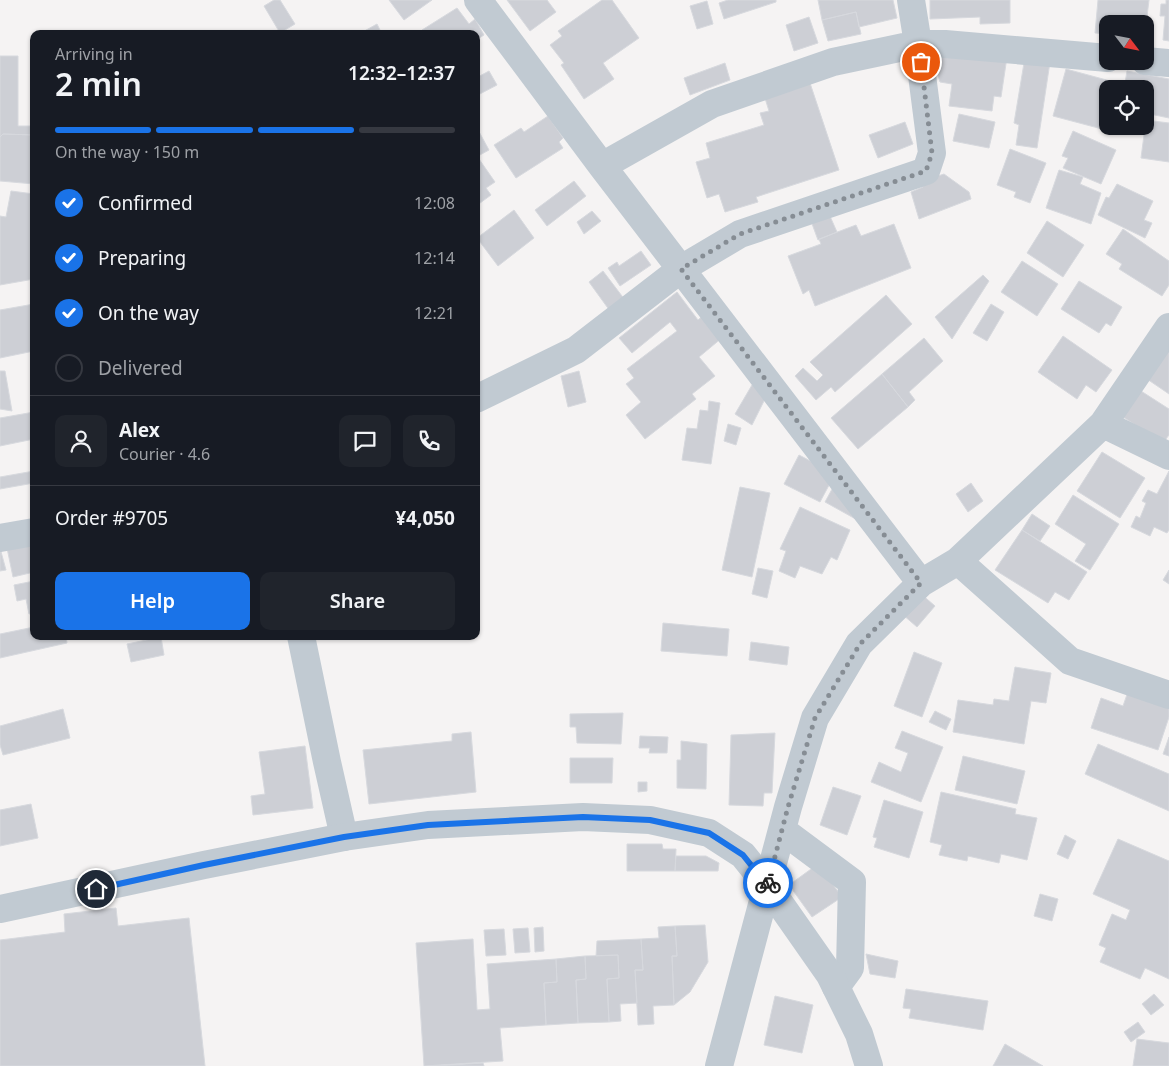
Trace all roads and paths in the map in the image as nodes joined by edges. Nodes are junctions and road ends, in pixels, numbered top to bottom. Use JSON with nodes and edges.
{"nodes":[{"id":1,"x":478,"y":0,"type":"edge"},
{"id":2,"x":911,"y":0,"type":"edge"},
{"id":3,"x":918,"y":44,"type":"junction"},
{"id":4,"x":1099,"y":57,"type":"edge"},
{"id":5,"x":1154,"y":62,"type":"edge"},
{"id":6,"x":1169,"y":63,"type":"edge"},
{"id":7,"x":602,"y":166,"type":"junction"},
{"id":8,"x":681,"y":269,"type":"junction"},
{"id":9,"x":1169,"y":327,"type":"edge"},
{"id":10,"x":480,"y":397,"type":"edge"},
{"id":11,"x":1103,"y":424,"type":"junction"},
{"id":12,"x":1169,"y":456,"type":"edge"},
{"id":13,"x":30,"y":533,"type":"edge"},
{"id":14,"x":0,"y":538,"type":"edge"},
{"id":15,"x":958,"y":561,"type":"junction"},
{"id":16,"x":921,"y":583,"type":"junction"},
{"id":17,"x":302,"y":640,"type":"edge"},
{"id":18,"x":1169,"y":695,"type":"edge"},
{"id":19,"x":782,"y":830,"type":"junction"},
{"id":20,"x":344,"y":837,"type":"junction"},
{"id":21,"x":767,"y":885,"type":"junction"},
{"id":22,"x":0,"y":909,"type":"edge"},
{"id":23,"x":836,"y":987,"type":"junction"},
{"id":24,"x":719,"y":1066,"type":"edge"},
{"id":25,"x":869,"y":1066,"type":"edge"}],
"edges":[{"from":1,"to":7,"type":"street"},
{"from":2,"to":3,"type":"street"},
{"from":3,"to":4,"type":"street"},
{"from":3,"to":7,"type":"street"},
{"from":3,"to":8,"type":"street"},
{"from":5,"to":6,"type":"street"},
{"from":7,"to":8,"type":"street"},
{"from":8,"to":10,"type":"street"},
{"from":8,"to":16,"type":"street"},
{"from":9,"to":11,"type":"street"},
{"from":11,"to":12,"type":"street"},
{"from":11,"to":15,"type":"street"},
{"from":13,"to":14,"type":"street"},
{"from":15,"to":16,"type":"street"},
{"from":15,"to":18,"type":"street"},
{"from":16,"to":19,"type":"street"},
{"from":17,"to":20,"type":"street"},
{"from":19,"to":21,"type":"street"},
{"from":19,"to":23,"type":"street"},
{"from":20,"to":21,"type":"street"},
{"from":20,"to":22,"type":"street"},
{"from":21,"to":23,"type":"street"},
{"from":21,"to":24,"type":"street"},
{"from":23,"to":25,"type":"street"}]}
